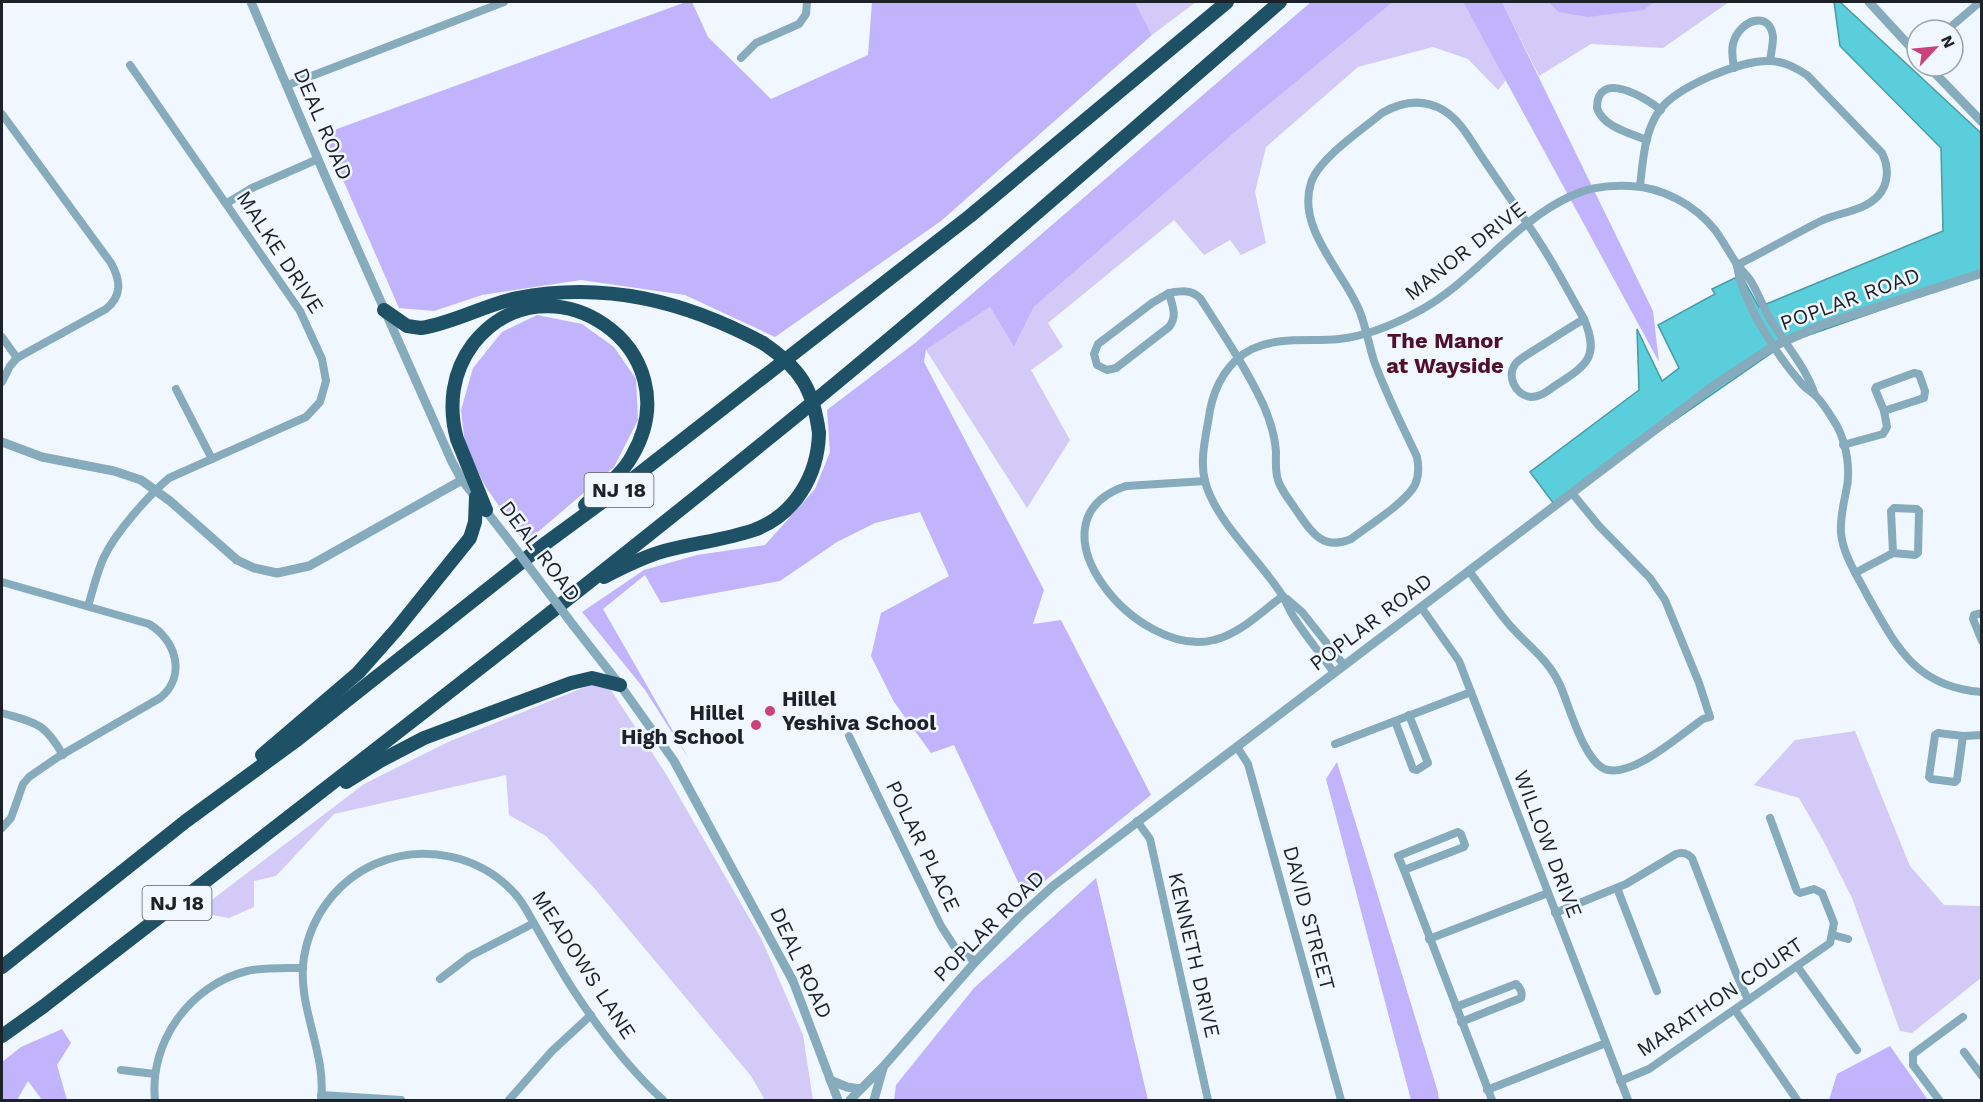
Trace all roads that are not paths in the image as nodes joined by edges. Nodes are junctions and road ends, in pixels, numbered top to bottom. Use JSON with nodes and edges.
{"nodes":[{"id":1,"x":251,"y":2,"type":"edge"},
{"id":2,"x":504,"y":2,"type":"edge"},
{"id":3,"x":807,"y":2,"type":"edge"},
{"id":4,"x":1227,"y":2,"type":"edge"},
{"id":5,"x":1280,"y":2,"type":"edge"},
{"id":6,"x":1869,"y":2,"type":"edge"},
{"id":7,"x":1980,"y":2,"type":"edge"},
{"id":8,"x":1961,"y":18,"type":"edge"},
{"id":9,"x":1905,"y":41,"type":"edge"},
{"id":10,"x":741,"y":58,"type":"dead end"},
{"id":11,"x":1770,"y":61,"type":"junction"},
{"id":12,"x":130,"y":65,"type":"dead end"},
{"id":13,"x":1734,"y":68,"type":"junction"},
{"id":14,"x":1940,"y":78,"type":"edge"},
{"id":15,"x":288,"y":84,"type":"junction"},
{"id":16,"x":1660,"y":110,"type":"junction"},
{"id":17,"x":2,"y":114,"type":"edge"},
{"id":18,"x":1982,"y":122,"type":"edge"},
{"id":19,"x":1647,"y":140,"type":"junction"},
{"id":20,"x":318,"y":159,"type":"junction"},
{"id":21,"x":1640,"y":186,"type":"junction"},
{"id":22,"x":227,"y":203,"type":"junction"},
{"id":23,"x":1527,"y":224,"type":"junction"},
{"id":24,"x":1737,"y":265,"type":"junction"},
{"id":25,"x":1982,"y":273,"type":"edge"},
{"id":26,"x":1169,"y":292,"type":"junction"},
{"id":27,"x":384,"y":310,"type":"junction"},
{"id":28,"x":1584,"y":319,"type":"junction"},
{"id":29,"x":1366,"y":333,"type":"junction"},
{"id":30,"x":2,"y":337,"type":"edge"},
{"id":31,"x":1785,"y":341,"type":"junction"},
{"id":32,"x":1774,"y":346,"type":"junction"},
{"id":33,"x":17,"y":358,"type":"junction"},
{"id":34,"x":1238,"y":360,"type":"junction"},
{"id":35,"x":2,"y":382,"type":"edge"},
{"id":36,"x":176,"y":389,"type":"dead end"},
{"id":37,"x":1815,"y":395,"type":"junction"},
{"id":38,"x":1884,"y":411,"type":"junction"},
{"id":39,"x":2,"y":442,"type":"edge"},
{"id":40,"x":1843,"y":445,"type":"junction"},
{"id":41,"x":212,"y":459,"type":"junction"},
{"id":42,"x":462,"y":480,"type":"junction"},
{"id":43,"x":1205,"y":481,"type":"junction"},
{"id":44,"x":156,"y":490,"type":"junction"},
{"id":45,"x":1572,"y":493,"type":"junction"},
{"id":46,"x":476,"y":497,"type":"junction"},
{"id":47,"x":486,"y":510,"type":"junction"},
{"id":48,"x":542,"y":546,"type":"junction"},
{"id":49,"x":1893,"y":553,"type":"junction"},
{"id":50,"x":1469,"y":571,"type":"junction"},
{"id":51,"x":1855,"y":573,"type":"junction"},
{"id":52,"x":2,"y":582,"type":"edge"},
{"id":53,"x":579,"y":591,"type":"junction"},
{"id":54,"x":1283,"y":596,"type":"junction"},
{"id":55,"x":88,"y":606,"type":"junction"},
{"id":56,"x":1421,"y":607,"type":"junction"},
{"id":57,"x":1982,"y":613,"type":"edge"},
{"id":58,"x":1982,"y":641,"type":"edge"},
{"id":59,"x":1344,"y":665,"type":"junction"},
{"id":60,"x":1334,"y":673,"type":"junction"},
{"id":61,"x":620,"y":685,"type":"junction"},
{"id":62,"x":1471,"y":692,"type":"junction"},
{"id":63,"x":1982,"y":692,"type":"edge"},
{"id":64,"x":2,"y":713,"type":"edge"},
{"id":65,"x":1410,"y":715,"type":"junction"},
{"id":66,"x":1395,"y":721,"type":"junction"},
{"id":67,"x":1982,"y":735,"type":"edge"},
{"id":68,"x":849,"y":736,"type":"dead end"},
{"id":69,"x":1963,"y":736,"type":"junction"},
{"id":70,"x":1335,"y":744,"type":"dead end"},
{"id":71,"x":1237,"y":747,"type":"junction"},
{"id":72,"x":63,"y":755,"type":"junction"},
{"id":73,"x":310,"y":801,"type":"junction"},
{"id":74,"x":1770,"y":818,"type":"dead end"},
{"id":75,"x":186,"y":821,"type":"junction"},
{"id":76,"x":1137,"y":821,"type":"junction"},
{"id":77,"x":2,"y":828,"type":"edge"},
{"id":78,"x":1404,"y":870,"type":"junction"},
{"id":79,"x":1617,"y":888,"type":"junction"},
{"id":80,"x":1548,"y":893,"type":"junction"},
{"id":81,"x":1555,"y":913,"type":"junction"},
{"id":82,"x":534,"y":923,"type":"junction"},
{"id":83,"x":1833,"y":935,"type":"junction"},
{"id":84,"x":1429,"y":939,"type":"junction"},
{"id":85,"x":1848,"y":939,"type":"dead end"},
{"id":86,"x":976,"y":961,"type":"junction"},
{"id":87,"x":1797,"y":966,"type":"junction"},
{"id":88,"x":2,"y":967,"type":"edge"},
{"id":89,"x":303,"y":968,"type":"junction"},
{"id":90,"x":440,"y":979,"type":"dead end"},
{"id":91,"x":1657,"y":991,"type":"dead end"},
{"id":92,"x":1748,"y":1000,"type":"junction"},
{"id":93,"x":1456,"y":1007,"type":"junction"},
{"id":94,"x":1735,"y":1010,"type":"junction"},
{"id":95,"x":591,"y":1015,"type":"junction"},
{"id":96,"x":1963,"y":1017,"type":"dead end"},
{"id":97,"x":1461,"y":1022,"type":"junction"},
{"id":98,"x":2,"y":1036,"type":"edge"},
{"id":99,"x":1606,"y":1043,"type":"junction"},
{"id":100,"x":1857,"y":1050,"type":"dead end"},
{"id":101,"x":1964,"y":1052,"type":"dead end"},
{"id":102,"x":883,"y":1067,"type":"junction"},
{"id":103,"x":121,"y":1070,"type":"dead end"},
{"id":104,"x":155,"y":1074,"type":"junction"},
{"id":105,"x":1982,"y":1076,"type":"edge"},
{"id":106,"x":830,"y":1080,"type":"junction"},
{"id":107,"x":1620,"y":1081,"type":"junction"},
{"id":108,"x":860,"y":1089,"type":"junction"},
{"id":109,"x":1487,"y":1090,"type":"junction"},
{"id":110,"x":321,"y":1098,"type":"edge"},
{"id":111,"x":155,"y":1101,"type":"edge"},
{"id":112,"x":400,"y":1101,"type":"edge"},
{"id":113,"x":509,"y":1101,"type":"edge"},
{"id":114,"x":663,"y":1101,"type":"edge"},
{"id":115,"x":838,"y":1101,"type":"edge"},
{"id":116,"x":850,"y":1101,"type":"edge"},
{"id":117,"x":874,"y":1101,"type":"edge"},
{"id":118,"x":1208,"y":1101,"type":"edge"},
{"id":119,"x":1341,"y":1101,"type":"edge"},
{"id":120,"x":1491,"y":1101,"type":"edge"},
{"id":121,"x":1628,"y":1101,"type":"edge"},
{"id":122,"x":1797,"y":1101,"type":"edge"},
{"id":123,"x":1939,"y":1101,"type":"edge"}],
"edges":[{"from":1,"to":15,"type":"street","name":"DEAL ROAD"},
{"from":2,"to":15,"type":"street"},
{"from":3,"to":10,"type":"street"},
{"from":4,"to":48,"type":"highway","number":"NJ 18"},
{"from":5,"to":53,"type":"highway","number":"NJ 18"},
{"from":6,"to":9,"type":"street"},
{"from":7,"to":8,"type":"street"},
{"from":11,"to":13,"type":"street"},
{"from":11,"to":13,"type":"street"},
{"from":11,"to":24,"type":"street"},
{"from":12,"to":22,"type":"street","name":"MALKE DRIVE"},
{"from":13,"to":16,"type":"street"},
{"from":14,"to":18,"type":"street"},
{"from":15,"to":20,"type":"street","name":"DEAL ROAD"},
{"from":16,"to":19,"type":"street"},
{"from":16,"to":19,"type":"street"},
{"from":17,"to":33,"type":"street"},
{"from":19,"to":21,"type":"street"},
{"from":20,"to":22,"type":"street"},
{"from":20,"to":27,"type":"street","name":"DEAL ROAD"},
{"from":21,"to":23,"type":"street","name":"MANOR DRIVE"},
{"from":21,"to":24,"type":"street","name":"MANOR DRIVE"},
{"from":22,"to":41,"type":"street","name":"MALKE DRIVE"},
{"from":23,"to":28,"type":"street"},
{"from":23,"to":29,"type":"street","name":"MANOR DRIVE"},
{"from":23,"to":29,"type":"street"},
{"from":24,"to":31,"type":"street","name":"MANOR DRIVE"},
{"from":24,"to":32,"type":"street","name":"MANOR DRIVE"},
{"from":25,"to":31,"type":"street","name":"POPLAR ROAD"},
{"from":26,"to":26,"type":"street"},
{"from":26,"to":34,"type":"street"},
{"from":27,"to":42,"type":"street","name":"DEAL ROAD"},
{"from":27,"to":53,"type":"highway","bridge":true},
{"from":28,"to":28,"type":"street"},
{"from":29,"to":34,"type":"street","name":"MANOR DRIVE"},
{"from":29,"to":34,"type":"street"},
{"from":30,"to":33,"type":"street"},
{"from":31,"to":32,"type":"street","name":"POPLAR ROAD"},
{"from":31,"to":37,"type":"street","name":"MANOR DRIVE"},
{"from":32,"to":37,"type":"street","name":"MANOR DRIVE"},
{"from":32,"to":45,"type":"street","name":"POPLAR ROAD"},
{"from":33,"to":35,"type":"street"},
{"from":34,"to":43,"type":"street","name":"MANOR DRIVE"},
{"from":36,"to":41,"type":"street"},
{"from":37,"to":40,"type":"street"},
{"from":38,"to":38,"type":"street"},
{"from":38,"to":40,"type":"street"},
{"from":39,"to":44,"type":"street"},
{"from":40,"to":51,"type":"street"},
{"from":41,"to":44,"type":"street","name":"MALKE DRIVE"},
{"from":42,"to":44,"type":"street"},
{"from":42,"to":46,"type":"street","name":"DEAL ROAD"},
{"from":43,"to":54,"type":"street","name":"MANOR DRIVE"},
{"from":43,"to":54,"type":"street"},
{"from":44,"to":55,"type":"street","name":"MALKE DRIVE"},
{"from":45,"to":50,"type":"street","name":"POPLAR ROAD"},
{"from":45,"to":50,"type":"street"},
{"from":46,"to":47,"type":"street","name":"DEAL ROAD"},
{"from":46,"to":75,"type":"highway"},
{"from":47,"to":48,"type":"highway"},
{"from":47,"to":61,"type":"street","name":"DEAL ROAD","bridge":true},
{"from":48,"to":75,"type":"highway","number":"NJ 18"},
{"from":49,"to":49,"type":"street"},
{"from":49,"to":51,"type":"street"},
{"from":50,"to":56,"type":"street","name":"POPLAR ROAD"},
{"from":51,"to":63,"type":"street"},
{"from":52,"to":55,"type":"street"},
{"from":53,"to":73,"type":"highway","number":"NJ 18"},
{"from":54,"to":59,"type":"street","name":"MANOR DRIVE"},
{"from":54,"to":60,"type":"street","name":"MANOR DRIVE"},
{"from":55,"to":72,"type":"street"},
{"from":56,"to":59,"type":"street","name":"POPLAR ROAD"},
{"from":56,"to":62,"type":"street","name":"WILLOW DRIVE"},
{"from":57,"to":58,"type":"street"},
{"from":59,"to":60,"type":"street","name":"POPLAR ROAD"},
{"from":60,"to":71,"type":"street","name":"POPLAR ROAD"},
{"from":61,"to":73,"type":"highway"},
{"from":61,"to":106,"type":"street","name":"DEAL ROAD"},
{"from":62,"to":65,"type":"street"},
{"from":62,"to":80,"type":"street","name":"WILLOW DRIVE"},
{"from":64,"to":72,"type":"street"},
{"from":65,"to":66,"type":"street"},
{"from":65,"to":66,"type":"street"},
{"from":66,"to":70,"type":"street"},
{"from":67,"to":69,"type":"street"},
{"from":68,"to":86,"type":"street","name":"POLAR PLACE"},
{"from":69,"to":69,"type":"street"},
{"from":71,"to":76,"type":"street","name":"POPLAR ROAD"},
{"from":71,"to":119,"type":"street","name":"DAVID STREET"},
{"from":72,"to":77,"type":"street"},
{"from":73,"to":98,"type":"highway","number":"NJ 18"},
{"from":74,"to":83,"type":"street"},
{"from":75,"to":88,"type":"highway","number":"NJ 18"},
{"from":76,"to":86,"type":"street","name":"POPLAR ROAD"},
{"from":76,"to":118,"type":"street","name":"KENNETH DRIVE"},
{"from":78,"to":78,"type":"street"},
{"from":78,"to":84,"type":"street"},
{"from":79,"to":81,"type":"street"},
{"from":79,"to":91,"type":"street"},
{"from":79,"to":92,"type":"street"},
{"from":80,"to":81,"type":"street","name":"WILLOW DRIVE"},
{"from":80,"to":84,"type":"street"},
{"from":81,"to":99,"type":"street","name":"WILLOW DRIVE"},
{"from":82,"to":89,"type":"street","name":"MEADOWS LANE"},
{"from":82,"to":90,"type":"street"},
{"from":82,"to":95,"type":"street","name":"MEADOWS LANE"},
{"from":83,"to":85,"type":"street"},
{"from":83,"to":87,"type":"street","name":"MARATHON COURT"},
{"from":84,"to":93,"type":"street"},
{"from":86,"to":102,"type":"street","name":"POPLAR ROAD"},
{"from":87,"to":92,"type":"street","name":"MARATHON COURT"},
{"from":87,"to":100,"type":"street"},
{"from":89,"to":104,"type":"street"},
{"from":89,"to":110,"type":"street","name":"MEADOWS LANE"},
{"from":92,"to":94,"type":"street","name":"MARATHON COURT"},
{"from":93,"to":97,"type":"street"},
{"from":93,"to":97,"type":"street"},
{"from":94,"to":107,"type":"street","name":"MARATHON COURT"},
{"from":94,"to":122,"type":"street"},
{"from":95,"to":113,"type":"street"},
{"from":95,"to":114,"type":"street","name":"MEADOWS LANE"},
{"from":96,"to":123,"type":"street"},
{"from":97,"to":109,"type":"street"},
{"from":99,"to":107,"type":"street","name":"WILLOW DRIVE"},
{"from":99,"to":109,"type":"street"},
{"from":101,"to":105,"type":"street"},
{"from":102,"to":108,"type":"street","name":"POPLAR ROAD"},
{"from":102,"to":117,"type":"street"},
{"from":103,"to":104,"type":"street"},
{"from":104,"to":111,"type":"street"},
{"from":106,"to":108,"type":"street"},
{"from":106,"to":115,"type":"street","name":"DEAL ROAD"},
{"from":107,"to":121,"type":"street","name":"WILLOW DRIVE"},
{"from":108,"to":116,"type":"street","name":"POPLAR ROAD"},
{"from":109,"to":120,"type":"street"},
{"from":110,"to":112,"type":"street"}]}
